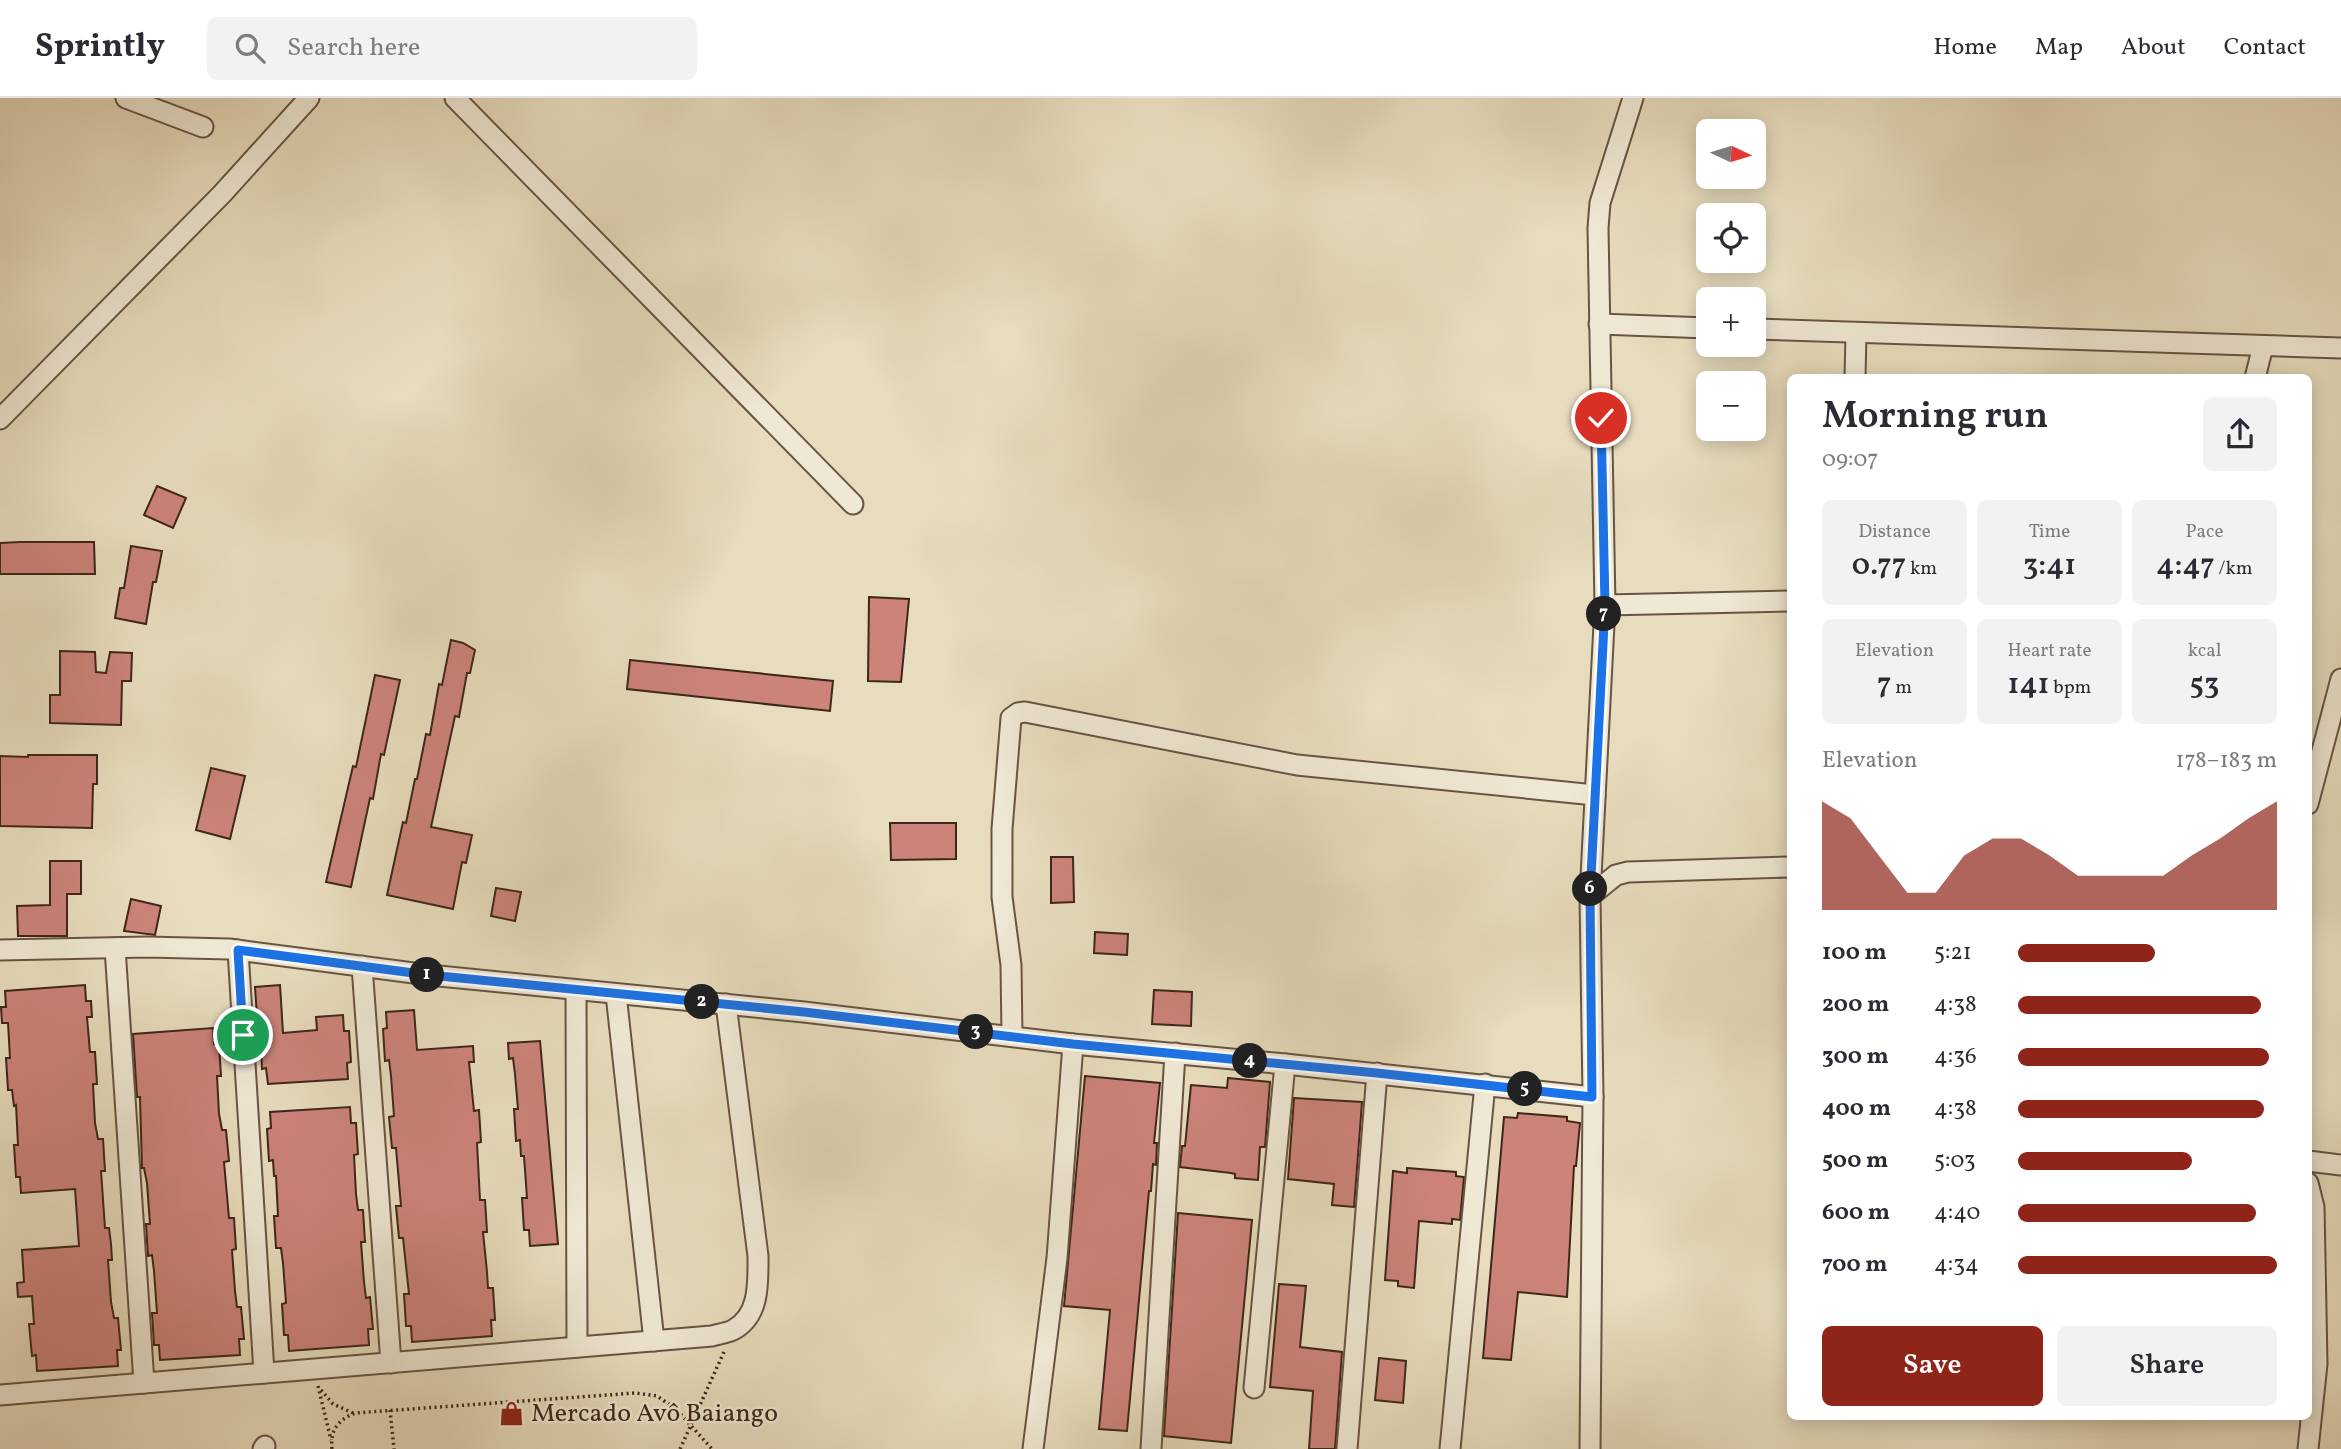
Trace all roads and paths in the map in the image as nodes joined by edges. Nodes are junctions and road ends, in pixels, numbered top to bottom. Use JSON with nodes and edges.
{"nodes":[{"id":1,"x":126,"y":98,"type":"edge"},
{"id":2,"x":309,"y":98,"type":"edge"},
{"id":3,"x":455,"y":98,"type":"edge"},
{"id":4,"x":1633,"y":98,"type":"edge"},
{"id":5,"x":203,"y":127,"type":"dead end"},
{"id":6,"x":1600,"y":324,"type":"junction"},
{"id":7,"x":1696,"y":328,"type":"edge"},
{"id":8,"x":1766,"y":329,"type":"edge"},
{"id":9,"x":1856,"y":332,"type":"junction"},
{"id":10,"x":2263,"y":346,"type":"junction"},
{"id":11,"x":2341,"y":348,"type":"edge"},
{"id":12,"x":1855,"y":374,"type":"edge"},
{"id":13,"x":2256,"y":374,"type":"edge"},
{"id":14,"x":0,"y":419,"type":"edge"},
{"id":15,"x":853,"y":504,"type":"dead end"},
{"id":16,"x":1787,"y":601,"type":"edge"},
{"id":17,"x":1605,"y":605,"type":"junction"},
{"id":18,"x":2341,"y":679,"type":"edge"},
{"id":19,"x":2335,"y":728,"type":"edge"},
{"id":20,"x":2312,"y":793,"type":"edge"},
{"id":21,"x":1595,"y":795,"type":"junction"},
{"id":22,"x":1787,"y":866,"type":"edge"},
{"id":23,"x":1590,"y":896,"type":"junction"},
{"id":24,"x":115,"y":948,"type":"junction"},
{"id":25,"x":0,"y":950,"type":"edge"},
{"id":26,"x":238,"y":950,"type":"junction"},
{"id":27,"x":362,"y":966,"type":"junction"},
{"id":28,"x":576,"y":990,"type":"junction"},
{"id":29,"x":616,"y":994,"type":"junction"},
{"id":30,"x":726,"y":1004,"type":"junction"},
{"id":31,"x":1012,"y":1035,"type":"junction"},
{"id":32,"x":1073,"y":1044,"type":"junction"},
{"id":33,"x":1175,"y":1053,"type":"junction"},
{"id":34,"x":1285,"y":1064,"type":"junction"},
{"id":35,"x":1377,"y":1073,"type":"junction"},
{"id":36,"x":1485,"y":1084,"type":"junction"},
{"id":37,"x":1592,"y":1097,"type":"junction"},
{"id":38,"x":2312,"y":1161,"type":"edge"},
{"id":39,"x":2341,"y":1165,"type":"edge"},
{"id":40,"x":2312,"y":1199,"type":"edge"},
{"id":41,"x":733,"y":1330,"type":"junction"},
{"id":42,"x":654,"y":1341,"type":"junction"},
{"id":43,"x":577,"y":1347,"type":"junction"},
{"id":44,"x":391,"y":1363,"type":"junction"},
{"id":45,"x":264,"y":1373,"type":"junction"},
{"id":46,"x":144,"y":1383,"type":"junction"},
{"id":47,"x":1254,"y":1388,"type":"dead end"},
{"id":48,"x":0,"y":1395,"type":"edge"},
{"id":49,"x":390,"y":1410,"type":"junction"},
{"id":50,"x":2312,"y":1411,"type":"edge"},
{"id":51,"x":355,"y":1413,"type":"junction"},
{"id":52,"x":2311,"y":1420,"type":"edge"},
{"id":53,"x":691,"y":1426,"type":"junction"},
{"id":54,"x":331,"y":1442,"type":"junction"},
{"id":55,"x":332,"y":1449,"type":"edge"},
{"id":56,"x":394,"y":1449,"type":"edge"},
{"id":57,"x":680,"y":1449,"type":"edge"},
{"id":58,"x":712,"y":1449,"type":"edge"},
{"id":59,"x":1033,"y":1449,"type":"edge"},
{"id":60,"x":1151,"y":1449,"type":"edge"},
{"id":61,"x":1347,"y":1449,"type":"edge"},
{"id":62,"x":1450,"y":1449,"type":"edge"},
{"id":63,"x":1590,"y":1449,"type":"edge"},
{"id":64,"x":2308,"y":1449,"type":"edge"}],
"edges":[{"from":1,"to":5,"type":"street"},
{"from":2,"to":14,"type":"street"},
{"from":3,"to":15,"type":"street"},
{"from":4,"to":6,"type":"street"},
{"from":6,"to":7,"type":"street"},
{"from":6,"to":17,"type":"street"},
{"from":8,"to":9,"type":"street"},
{"from":9,"to":10,"type":"street"},
{"from":9,"to":12,"type":"street"},
{"from":10,"to":11,"type":"street"},
{"from":10,"to":13,"type":"street"},
{"from":16,"to":17,"type":"street"},
{"from":17,"to":21,"type":"street"},
{"from":18,"to":19,"type":"street"},
{"from":19,"to":20,"type":"street"},
{"from":21,"to":23,"type":"street"},
{"from":21,"to":31,"type":"street"},
{"from":22,"to":23,"type":"street"},
{"from":23,"to":37,"type":"street"},
{"from":24,"to":25,"type":"street"},
{"from":24,"to":26,"type":"street"},
{"from":24,"to":46,"type":"street"},
{"from":26,"to":27,"type":"street"},
{"from":26,"to":45,"type":"street"},
{"from":27,"to":28,"type":"street"},
{"from":27,"to":44,"type":"street"},
{"from":28,"to":29,"type":"street"},
{"from":28,"to":43,"type":"street"},
{"from":29,"to":30,"type":"street"},
{"from":29,"to":42,"type":"street"},
{"from":30,"to":31,"type":"street"},
{"from":30,"to":41,"type":"street"},
{"from":31,"to":32,"type":"street"},
{"from":32,"to":33,"type":"street"},
{"from":32,"to":59,"type":"street"},
{"from":33,"to":34,"type":"street"},
{"from":33,"to":60,"type":"street"},
{"from":34,"to":35,"type":"street"},
{"from":34,"to":47,"type":"street"},
{"from":35,"to":36,"type":"street"},
{"from":35,"to":61,"type":"street"},
{"from":36,"to":37,"type":"street"},
{"from":36,"to":62,"type":"street"},
{"from":37,"to":63,"type":"street"},
{"from":38,"to":39,"type":"street"},
{"from":40,"to":50,"type":"street"},
{"from":41,"to":42,"type":"street"},
{"from":41,"to":53,"type":"path"},
{"from":42,"to":43,"type":"street"},
{"from":43,"to":44,"type":"street"},
{"from":44,"to":45,"type":"street"},
{"from":45,"to":46,"type":"street"},
{"from":46,"to":48,"type":"street"},
{"from":49,"to":51,"type":"path"},
{"from":49,"to":53,"type":"path"},
{"from":49,"to":56,"type":"path"},
{"from":51,"to":54,"type":"path"},
{"from":51,"to":54,"type":"path"},
{"from":52,"to":64,"type":"street"},
{"from":53,"to":57,"type":"path"},
{"from":53,"to":58,"type":"path"},
{"from":54,"to":55,"type":"path"}]}
